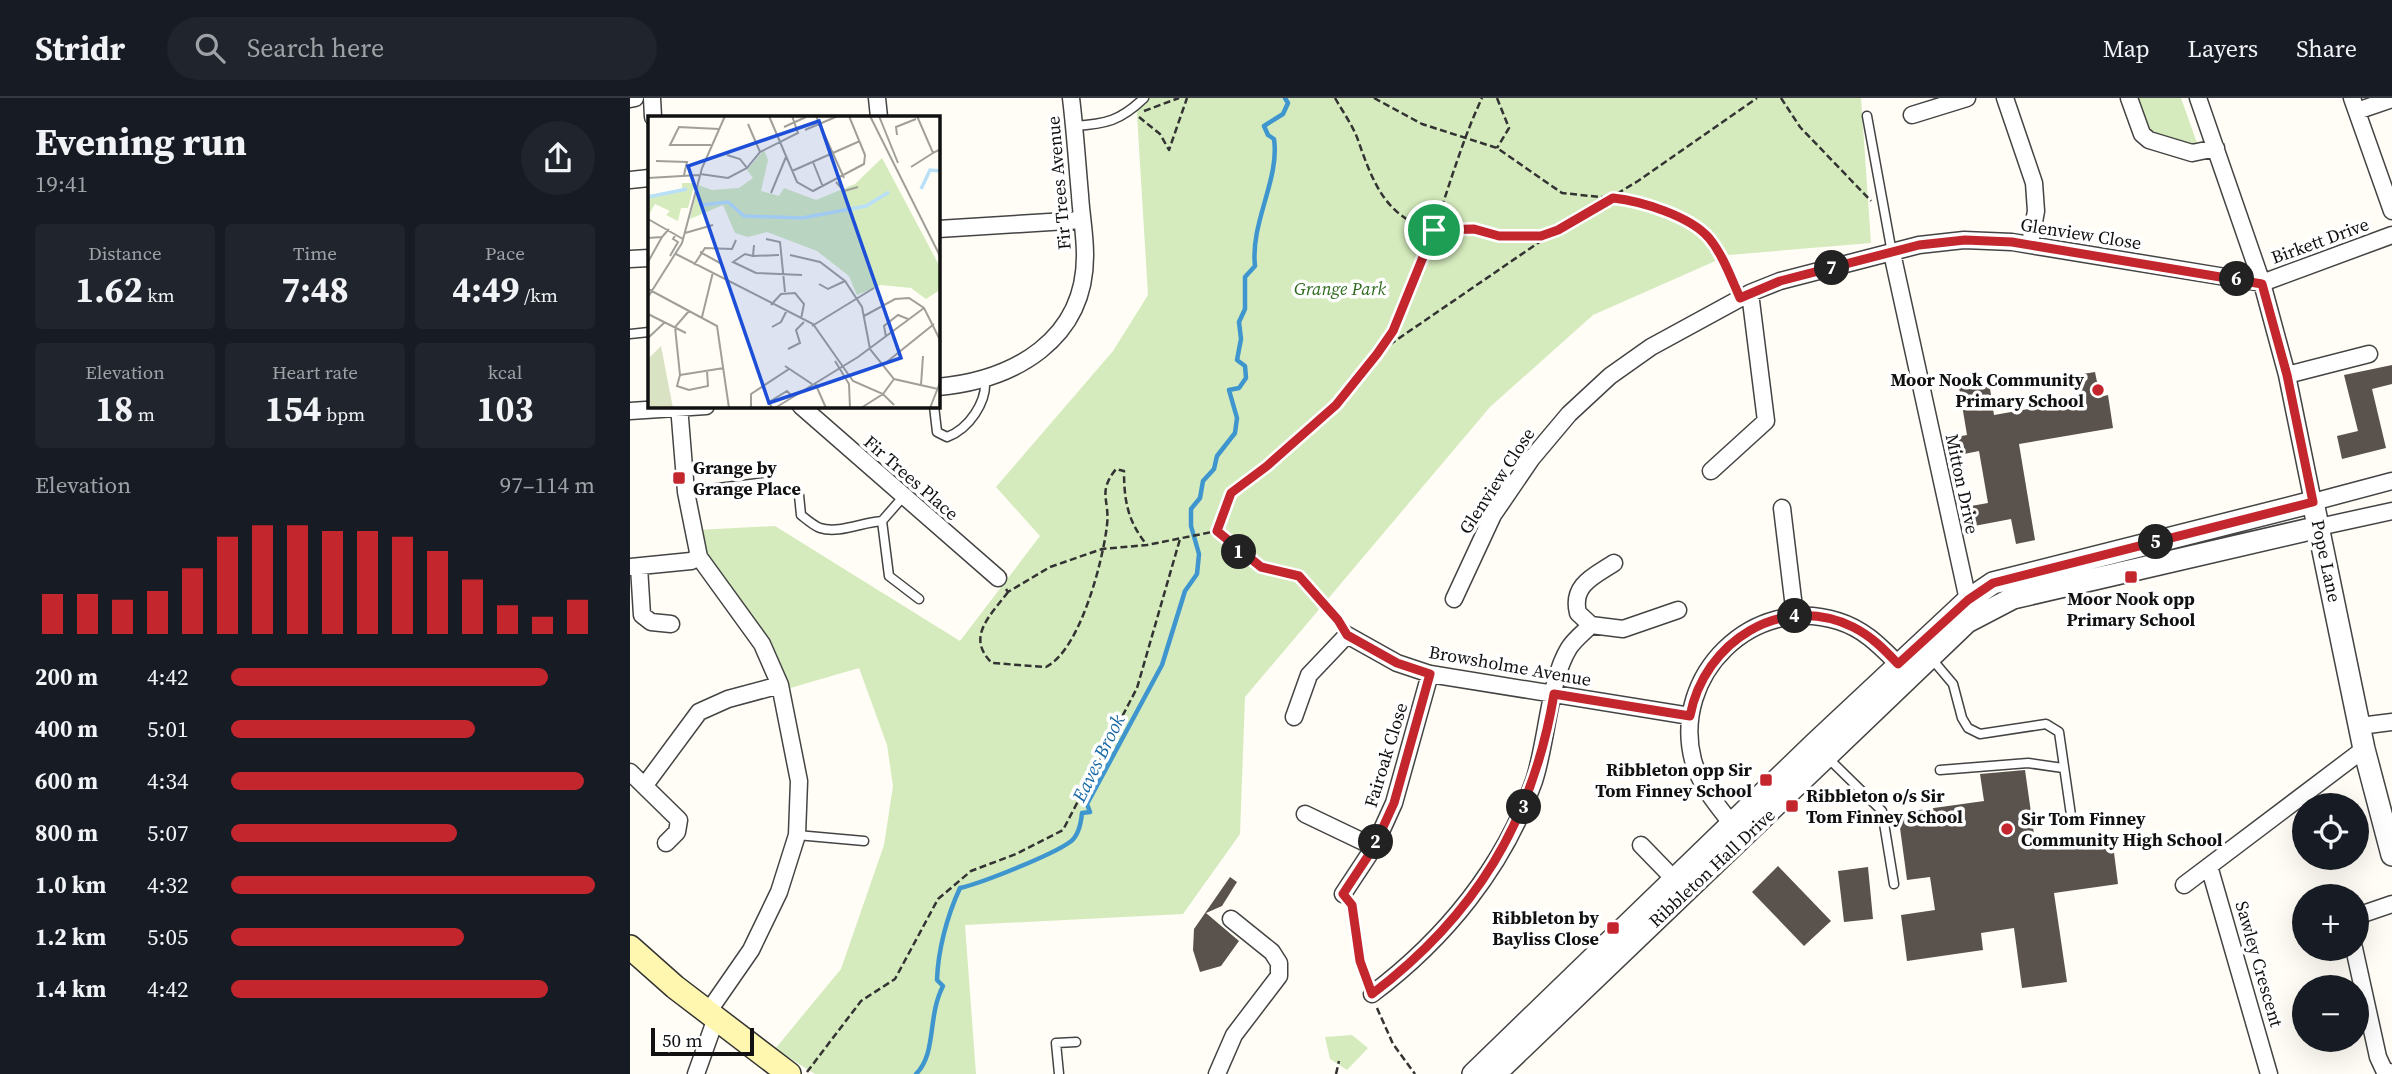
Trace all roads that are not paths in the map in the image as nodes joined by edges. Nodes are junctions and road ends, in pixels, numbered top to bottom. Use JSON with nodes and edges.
{"nodes":[{"id":1,"x":652,"y":98,"type":"edge"},
{"id":2,"x":877,"y":98,"type":"edge"},
{"id":3,"x":1071,"y":98,"type":"edge"},
{"id":4,"x":1144,"y":98,"type":"edge"},
{"id":5,"x":1967,"y":98,"type":"edge"},
{"id":6,"x":2005,"y":98,"type":"edge"},
{"id":7,"x":2129,"y":98,"type":"edge"},
{"id":8,"x":2198,"y":98,"type":"edge"},
{"id":9,"x":2392,"y":99,"type":"edge"},
{"id":10,"x":2354,"y":104,"type":"edge"},
{"id":11,"x":1912,"y":115,"type":"dead end"},
{"id":12,"x":653,"y":116,"type":"edge"},
{"id":13,"x":879,"y":116,"type":"edge"},
{"id":14,"x":1867,"y":116,"type":"dead end"},
{"id":15,"x":1074,"y":126,"type":"junction"},
{"id":16,"x":2216,"y":148,"type":"junction"},
{"id":17,"x":648,"y":178,"type":"edge"},
{"id":18,"x":630,"y":180,"type":"edge"},
{"id":19,"x":2392,"y":211,"type":"edge"},
{"id":20,"x":1082,"y":220,"type":"junction"},
{"id":21,"x":940,"y":229,"type":"edge"},
{"id":22,"x":2392,"y":235,"type":"edge"},
{"id":23,"x":2030,"y":244,"type":"junction"},
{"id":24,"x":1892,"y":253,"type":"junction"},
{"id":25,"x":648,"y":258,"type":"edge"},
{"id":26,"x":630,"y":259,"type":"edge"},
{"id":27,"x":2262,"y":284,"type":"junction"},
{"id":28,"x":1745,"y":295,"type":"junction"},
{"id":29,"x":648,"y":332,"type":"edge"},
{"id":30,"x":630,"y":334,"type":"edge"},
{"id":31,"x":2369,"y":354,"type":"dead end"},
{"id":32,"x":2287,"y":375,"type":"junction"},
{"id":33,"x":985,"y":380,"type":"junction"},
{"id":34,"x":940,"y":387,"type":"edge"},
{"id":35,"x":667,"y":408,"type":"edge"},
{"id":36,"x":679,"y":408,"type":"edge"},
{"id":37,"x":802,"y":408,"type":"edge"},
{"id":38,"x":934,"y":408,"type":"edge"},
{"id":39,"x":630,"y":411,"type":"edge"},
{"id":40,"x":1711,"y":471,"type":"dead end"},
{"id":41,"x":2392,"y":481,"type":"edge"},
{"id":42,"x":767,"y":482,"type":"dead end"},
{"id":43,"x":686,"y":492,"type":"junction"},
{"id":44,"x":799,"y":495,"type":"dead end"},
{"id":45,"x":903,"y":497,"type":"junction"},
{"id":46,"x":2313,"y":502,"type":"junction"},
{"id":47,"x":1782,"y":508,"type":"dead end"},
{"id":48,"x":2392,"y":511,"type":"edge"},
{"id":49,"x":882,"y":521,"type":"junction"},
{"id":50,"x":2319,"y":527,"type":"junction"},
{"id":51,"x":699,"y":557,"type":"junction"},
{"id":52,"x":1614,"y":563,"type":"dead end"},
{"id":53,"x":635,"y":567,"type":"edge"},
{"id":54,"x":998,"y":578,"type":"road end"},
{"id":55,"x":919,"y":599,"type":"dead end"},
{"id":56,"x":1454,"y":600,"type":"dead end"},
{"id":57,"x":1974,"y":607,"type":"junction"},
{"id":58,"x":1678,"y":610,"type":"dead end"},
{"id":59,"x":1795,"y":616,"type":"junction"},
{"id":60,"x":671,"y":624,"type":"dead end"},
{"id":61,"x":1591,"y":625,"type":"junction"},
{"id":62,"x":1931,"y":658,"type":"junction"},
{"id":63,"x":1905,"y":670,"type":"junction"},
{"id":64,"x":1430,"y":674,"type":"junction"},
{"id":65,"x":780,"y":685,"type":"junction"},
{"id":66,"x":1554,"y":694,"type":"junction"},
{"id":67,"x":1690,"y":716,"type":"junction"},
{"id":68,"x":1294,"y":717,"type":"dead end"},
{"id":69,"x":2392,"y":722,"type":"edge"},
{"id":70,"x":2360,"y":726,"type":"junction"},
{"id":71,"x":2364,"y":749,"type":"junction"},
{"id":72,"x":1821,"y":751,"type":"junction"},
{"id":73,"x":2063,"y":768,"type":"junction"},
{"id":74,"x":1940,"y":770,"type":"dead end"},
{"id":75,"x":630,"y":772,"type":"edge"},
{"id":76,"x":645,"y":785,"type":"junction"},
{"id":77,"x":1305,"y":814,"type":"dead end"},
{"id":78,"x":2072,"y":822,"type":"dead end"},
{"id":79,"x":1738,"y":830,"type":"junction"},
{"id":80,"x":797,"y":835,"type":"junction"},
{"id":81,"x":864,"y":841,"type":"dead end"},
{"id":82,"x":666,"y":843,"type":"dead end"},
{"id":83,"x":1640,"y":845,"type":"dead end"},
{"id":84,"x":1374,"y":847,"type":"junction"},
{"id":85,"x":2392,"y":855,"type":"edge"},
{"id":86,"x":2209,"y":866,"type":"junction"},
{"id":87,"x":1675,"y":880,"type":"junction"},
{"id":88,"x":1894,"y":884,"type":"dead end"},
{"id":89,"x":2184,"y":885,"type":"dead end"},
{"id":90,"x":1343,"y":894,"type":"joint"},
{"id":91,"x":2392,"y":904,"type":"edge"},
{"id":92,"x":2369,"y":912,"type":"edge"},
{"id":93,"x":1231,"y":919,"type":"dead end"},
{"id":94,"x":630,"y":947,"type":"edge"},
{"id":95,"x":2357,"y":961,"type":"edge"},
{"id":96,"x":1372,"y":994,"type":"joint"},
{"id":97,"x":712,"y":1015,"type":"junction"},
{"id":98,"x":1518,"y":1041,"type":"junction"},
{"id":99,"x":1076,"y":1042,"type":"dead end"},
{"id":100,"x":1504,"y":1071,"type":"edge"},
{"id":101,"x":2392,"y":1073,"type":"edge"},
{"id":102,"x":696,"y":1074,"type":"edge"},
{"id":103,"x":789,"y":1074,"type":"edge"},
{"id":104,"x":1059,"y":1074,"type":"edge"},
{"id":105,"x":1217,"y":1074,"type":"edge"},
{"id":106,"x":1473,"y":1074,"type":"edge"},
{"id":107,"x":2269,"y":1074,"type":"edge"}],
"edges":[{"from":1,"to":12,"type":"street"},
{"from":2,"to":13,"type":"street"},
{"from":3,"to":15,"type":"street","name":"Fir Trees Avenue"},
{"from":4,"to":15,"type":"lane"},
{"from":5,"to":11,"type":"street"},
{"from":6,"to":23,"type":"street"},
{"from":7,"to":16,"type":"street"},
{"from":8,"to":16,"type":"street","name":"Pope Lane"},
{"from":9,"to":10,"type":"street"},
{"from":10,"to":19,"type":"street"},
{"from":14,"to":24,"type":"lane"},
{"from":15,"to":20,"type":"street","name":"Fir Trees Avenue"},
{"from":16,"to":27,"type":"street","name":"Pope Lane"},
{"from":17,"to":18,"type":"street"},
{"from":20,"to":21,"type":"street"},
{"from":20,"to":33,"type":"street","name":"Fir Trees Avenue"},
{"from":22,"to":27,"type":"street","name":"Birkett Drive"},
{"from":23,"to":24,"type":"street","name":"Glenview Close"},
{"from":23,"to":27,"type":"street","name":"Glenview Close"},
{"from":24,"to":28,"type":"street","name":"Glenview Close"},
{"from":24,"to":57,"type":"street","name":"Mitton Drive"},
{"from":25,"to":26,"type":"street"},
{"from":27,"to":32,"type":"street","name":"Pope Lane"},
{"from":28,"to":40,"type":"street"},
{"from":28,"to":56,"type":"street","name":"Glenview Close"},
{"from":29,"to":30,"type":"lane"},
{"from":31,"to":32,"type":"street"},
{"from":32,"to":46,"type":"street","name":"Pope Lane"},
{"from":33,"to":34,"type":"street","name":"Fir Trees Avenue"},
{"from":33,"to":38,"type":"lane"},
{"from":35,"to":39,"type":"street"},
{"from":36,"to":43,"type":"street"},
{"from":37,"to":45,"type":"street","name":"Fir Trees Place"},
{"from":41,"to":46,"type":"street"},
{"from":42,"to":43,"type":"lane"},
{"from":43,"to":51,"type":"street"},
{"from":44,"to":49,"type":"lane"},
{"from":45,"to":49,"type":"lane"},
{"from":45,"to":54,"type":"street","name":"Fir Trees Place"},
{"from":46,"to":50,"type":"street","name":"Pope Lane"},
{"from":46,"to":57,"type":"street","name":"Ribbleton Hall Drive"},
{"from":47,"to":59,"type":"street"},
{"from":48,"to":50,"type":"street"},
{"from":49,"to":55,"type":"lane"},
{"from":50,"to":57,"type":"street","name":"Ribbleton Hall Drive"},
{"from":50,"to":70,"type":"street","name":"Pope Lane"},
{"from":51,"to":53,"type":"street"},
{"from":51,"to":65,"type":"street"},
{"from":52,"to":61,"type":"street"},
{"from":53,"to":60,"type":"street"},
{"from":57,"to":62,"type":"street","name":"Ribbleton Hall Drive"},
{"from":57,"to":63,"type":"street","name":"Ribbleton Hall Drive"},
{"from":58,"to":61,"type":"street"},
{"from":59,"to":63,"type":"street"},
{"from":59,"to":67,"type":"street"},
{"from":61,"to":66,"type":"street"},
{"from":62,"to":63,"type":"street","name":"Ribbleton Hall Drive"},
{"from":62,"to":73,"type":"lane"},
{"from":63,"to":72,"type":"street","name":"Ribbleton Hall Drive"},
{"from":64,"to":66,"type":"street","name":"Browsholme Avenue"},
{"from":64,"to":68,"type":"street","name":"Browsholme Avenue"},
{"from":64,"to":84,"type":"street","name":"Fairoak Close"},
{"from":65,"to":76,"type":"street"},
{"from":65,"to":80,"type":"street"},
{"from":66,"to":67,"type":"street","name":"Browsholme Avenue"},
{"from":66,"to":96,"type":"street"},
{"from":67,"to":79,"type":"street"},
{"from":69,"to":70,"type":"street"},
{"from":70,"to":71,"type":"street","name":"Pope Lane"},
{"from":71,"to":85,"type":"street","name":"Pope Lane"},
{"from":71,"to":86,"type":"street"},
{"from":72,"to":79,"type":"street","name":"Ribbleton Hall Drive"},
{"from":72,"to":88,"type":"lane"},
{"from":73,"to":74,"type":"lane"},
{"from":73,"to":78,"type":"lane"},
{"from":75,"to":76,"type":"street"},
{"from":76,"to":82,"type":"street"},
{"from":77,"to":84,"type":"street"},
{"from":79,"to":87,"type":"street","name":"Ribbleton Hall Drive"},
{"from":79,"to":98,"type":"street","name":"Ribbleton Hall Drive"},
{"from":80,"to":81,"type":"lane"},
{"from":80,"to":97,"type":"street"},
{"from":83,"to":87,"type":"street","name":"Ribbleton Hall Drive"},
{"from":84,"to":90,"type":"street","name":"Fairoak Close"},
{"from":86,"to":89,"type":"street"},
{"from":86,"to":107,"type":"street","name":"Sawley Crescent"},
{"from":87,"to":98,"type":"street","name":"Ribbleton Hall Drive"},
{"from":90,"to":96,"type":"lane"},
{"from":91,"to":92,"type":"street"},
{"from":93,"to":105,"type":"street"},
{"from":94,"to":97,"type":"main road"},
{"from":95,"to":101,"type":"street"},
{"from":97,"to":102,"type":"street"},
{"from":97,"to":103,"type":"main road"},
{"from":98,"to":100,"type":"street","name":"Ribbleton Hall Drive"},
{"from":98,"to":106,"type":"street","name":"Ribbleton Hall Drive"},
{"from":99,"to":104,"type":"lane"}]}
